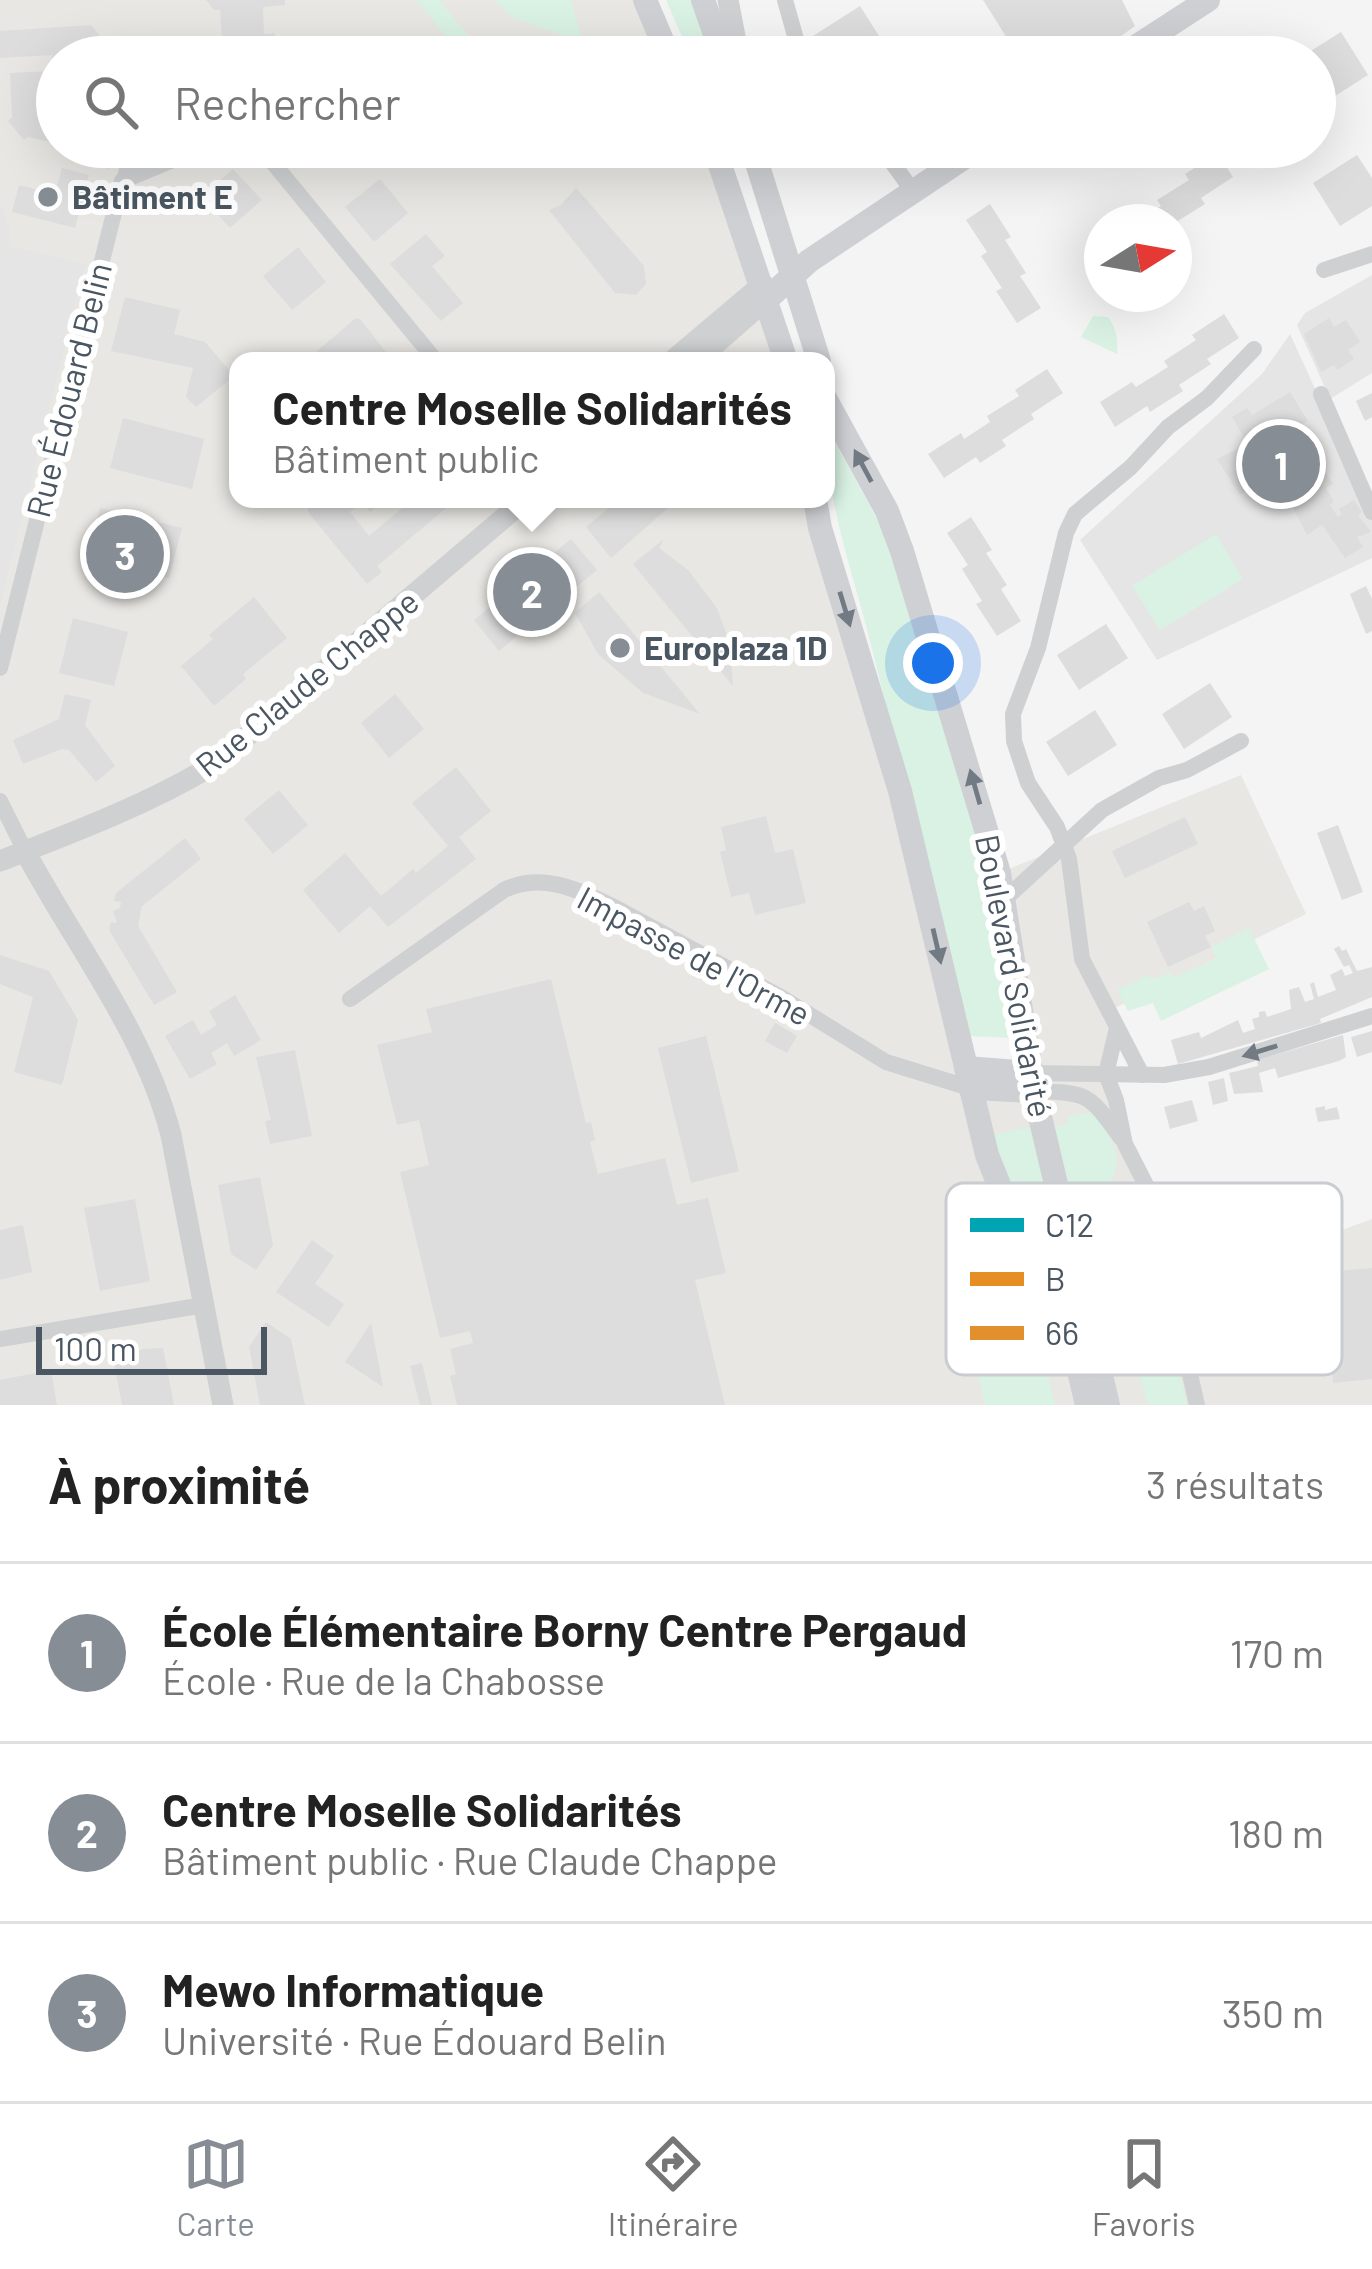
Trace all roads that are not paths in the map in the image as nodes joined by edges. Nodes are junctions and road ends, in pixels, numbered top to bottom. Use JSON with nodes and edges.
{"nodes":[{"id":1,"x":645,"y":0,"type":"edge"},
{"id":2,"x":659,"y":0,"type":"edge"},
{"id":3,"x":703,"y":0,"type":"edge"},
{"id":4,"x":728,"y":0,"type":"edge"},
{"id":5,"x":785,"y":0,"type":"edge"},
{"id":6,"x":1208,"y":0,"type":"edge"},
{"id":7,"x":660,"y":36,"type":"edge"},
{"id":8,"x":674,"y":36,"type":"edge"},
{"id":9,"x":716,"y":36,"type":"edge"},
{"id":10,"x":735,"y":36,"type":"edge"},
{"id":11,"x":795,"y":36,"type":"edge"},
{"id":12,"x":1152,"y":36,"type":"edge"},
{"id":13,"x":125,"y":168,"type":"edge"},
{"id":14,"x":146,"y":168,"type":"edge"},
{"id":15,"x":277,"y":168,"type":"edge"},
{"id":16,"x":723,"y":168,"type":"edge"},
{"id":17,"x":738,"y":168,"type":"edge"},
{"id":18,"x":756,"y":168,"type":"edge"},
{"id":19,"x":900,"y":168,"type":"edge"},
{"id":20,"x":947,"y":168,"type":"edge"},
{"id":21,"x":122,"y":181,"type":"junction"},
{"id":22,"x":913,"y":190,"type":"junction"},
{"id":23,"x":1372,"y":254,"type":"edge"},
{"id":24,"x":1324,"y":270,"type":"dead end"},
{"id":25,"x":777,"y":281,"type":"junction"},
{"id":26,"x":1254,"y":349,"type":"dead end"},
{"id":27,"x":429,"y":352,"type":"edge"},
{"id":28,"x":684,"y":352,"type":"edge"},
{"id":29,"x":705,"y":352,"type":"edge"},
{"id":30,"x":786,"y":352,"type":"edge"},
{"id":31,"x":799,"y":352,"type":"edge"},
{"id":32,"x":814,"y":352,"type":"edge"},
{"id":33,"x":1322,"y":394,"type":"dead end"},
{"id":34,"x":835,"y":415,"type":"edge"},
{"id":35,"x":515,"y":508,"type":"edge"},
{"id":36,"x":817,"y":508,"type":"edge"},
{"id":37,"x":1372,"y":512,"type":"edge"},
{"id":38,"x":0,"y":668,"type":"edge"},
{"id":39,"x":1241,"y":741,"type":"dead end"},
{"id":40,"x":0,"y":801,"type":"edge"},
{"id":41,"x":1064,"y":844,"type":"junction"},
{"id":42,"x":25,"y":851,"type":"junction"},
{"id":43,"x":0,"y":861,"type":"edge"},
{"id":44,"x":1004,"y":900,"type":"junction"},
{"id":45,"x":350,"y":999,"type":"dead end"},
{"id":46,"x":1372,"y":1016,"type":"edge"},
{"id":47,"x":1117,"y":1028,"type":"junction"},
{"id":48,"x":1106,"y":1074,"type":"junction"},
{"id":49,"x":1142,"y":1075,"type":"junction"},
{"id":50,"x":968,"y":1078,"type":"junction"},
{"id":51,"x":1033,"y":1082,"type":"junction"},
{"id":52,"x":1126,"y":1144,"type":"junction"},
{"id":53,"x":999,"y":1183,"type":"edge"},
{"id":54,"x":1056,"y":1183,"type":"edge"},
{"id":55,"x":1146,"y":1183,"type":"edge"},
{"id":56,"x":204,"y":1305,"type":"junction"},
{"id":57,"x":0,"y":1339,"type":"edge"},
{"id":58,"x":1080,"y":1375,"type":"edge"},
{"id":59,"x":1101,"y":1375,"type":"edge"},
{"id":60,"x":1190,"y":1375,"type":"edge"},
{"id":61,"x":223,"y":1405,"type":"edge"},
{"id":62,"x":1087,"y":1405,"type":"edge"},
{"id":63,"x":1108,"y":1405,"type":"edge"},
{"id":64,"x":1197,"y":1405,"type":"edge"}],
"edges":[{"from":1,"to":7,"type":"main road"},
{"from":2,"to":8,"type":"main road"},
{"from":3,"to":9,"type":"main road"},
{"from":4,"to":10,"type":"street"},
{"from":5,"to":11,"type":"street"},
{"from":6,"to":12,"type":"main road"},
{"from":13,"to":21,"type":"street","name":"Rue Édouard Belin"},
{"from":14,"to":21,"type":"street"},
{"from":15,"to":27,"type":"street"},
{"from":16,"to":25,"type":"main road"},
{"from":17,"to":25,"type":"main road"},
{"from":18,"to":25,"type":"main road"},
{"from":19,"to":22,"type":"street"},
{"from":20,"to":22,"type":"main road"},
{"from":21,"to":38,"type":"street","name":"Rue Édouard Belin"},
{"from":22,"to":25,"type":"main road"},
{"from":23,"to":24,"type":"street"},
{"from":25,"to":28,"type":"street"},
{"from":25,"to":29,"type":"street"},
{"from":25,"to":30,"type":"main road"},
{"from":25,"to":31,"type":"main road"},
{"from":25,"to":32,"type":"main road"},
{"from":26,"to":41,"type":"street"},
{"from":33,"to":37,"type":"street"},
{"from":44,"to":34,"type":"main road","name":"Boulevard Solidarité","one_way":true},
{"from":35,"to":42,"type":"street","name":"Rue Claude Chappe"},
{"from":36,"to":50,"type":"main road","name":"Boulevard Solidarité","one_way":true},
{"from":39,"to":41,"type":"street"},
{"from":40,"to":42,"type":"street"},
{"from":41,"to":44,"type":"street"},
{"from":41,"to":47,"type":"street"},
{"from":42,"to":43,"type":"street","name":"Rue Claude Chappe"},
{"from":42,"to":56,"type":"street"},
{"from":44,"to":51,"type":"main road","name":"Boulevard Solidarité"},
{"from":45,"to":50,"type":"street","name":"Impasse de l'Orme"},
{"from":46,"to":49,"type":"street","one_way":true},
{"from":47,"to":48,"type":"street"},
{"from":47,"to":49,"type":"street"},
{"from":48,"to":49,"type":"street"},
{"from":48,"to":51,"type":"street"},
{"from":48,"to":52,"type":"street"},
{"from":50,"to":51,"type":"main road"},
{"from":50,"to":53,"type":"main road","name":"Boulevard Solidarité"},
{"from":51,"to":52,"type":"street"},
{"from":51,"to":54,"type":"main road","name":"Boulevard Solidarité"},
{"from":52,"to":55,"type":"street"},
{"from":56,"to":57,"type":"street"},
{"from":56,"to":61,"type":"street"},
{"from":58,"to":62,"type":"main road","name":"Boulevard Solidarité"},
{"from":59,"to":63,"type":"main road","name":"Boulevard Solidarité"},
{"from":60,"to":64,"type":"street"}]}
